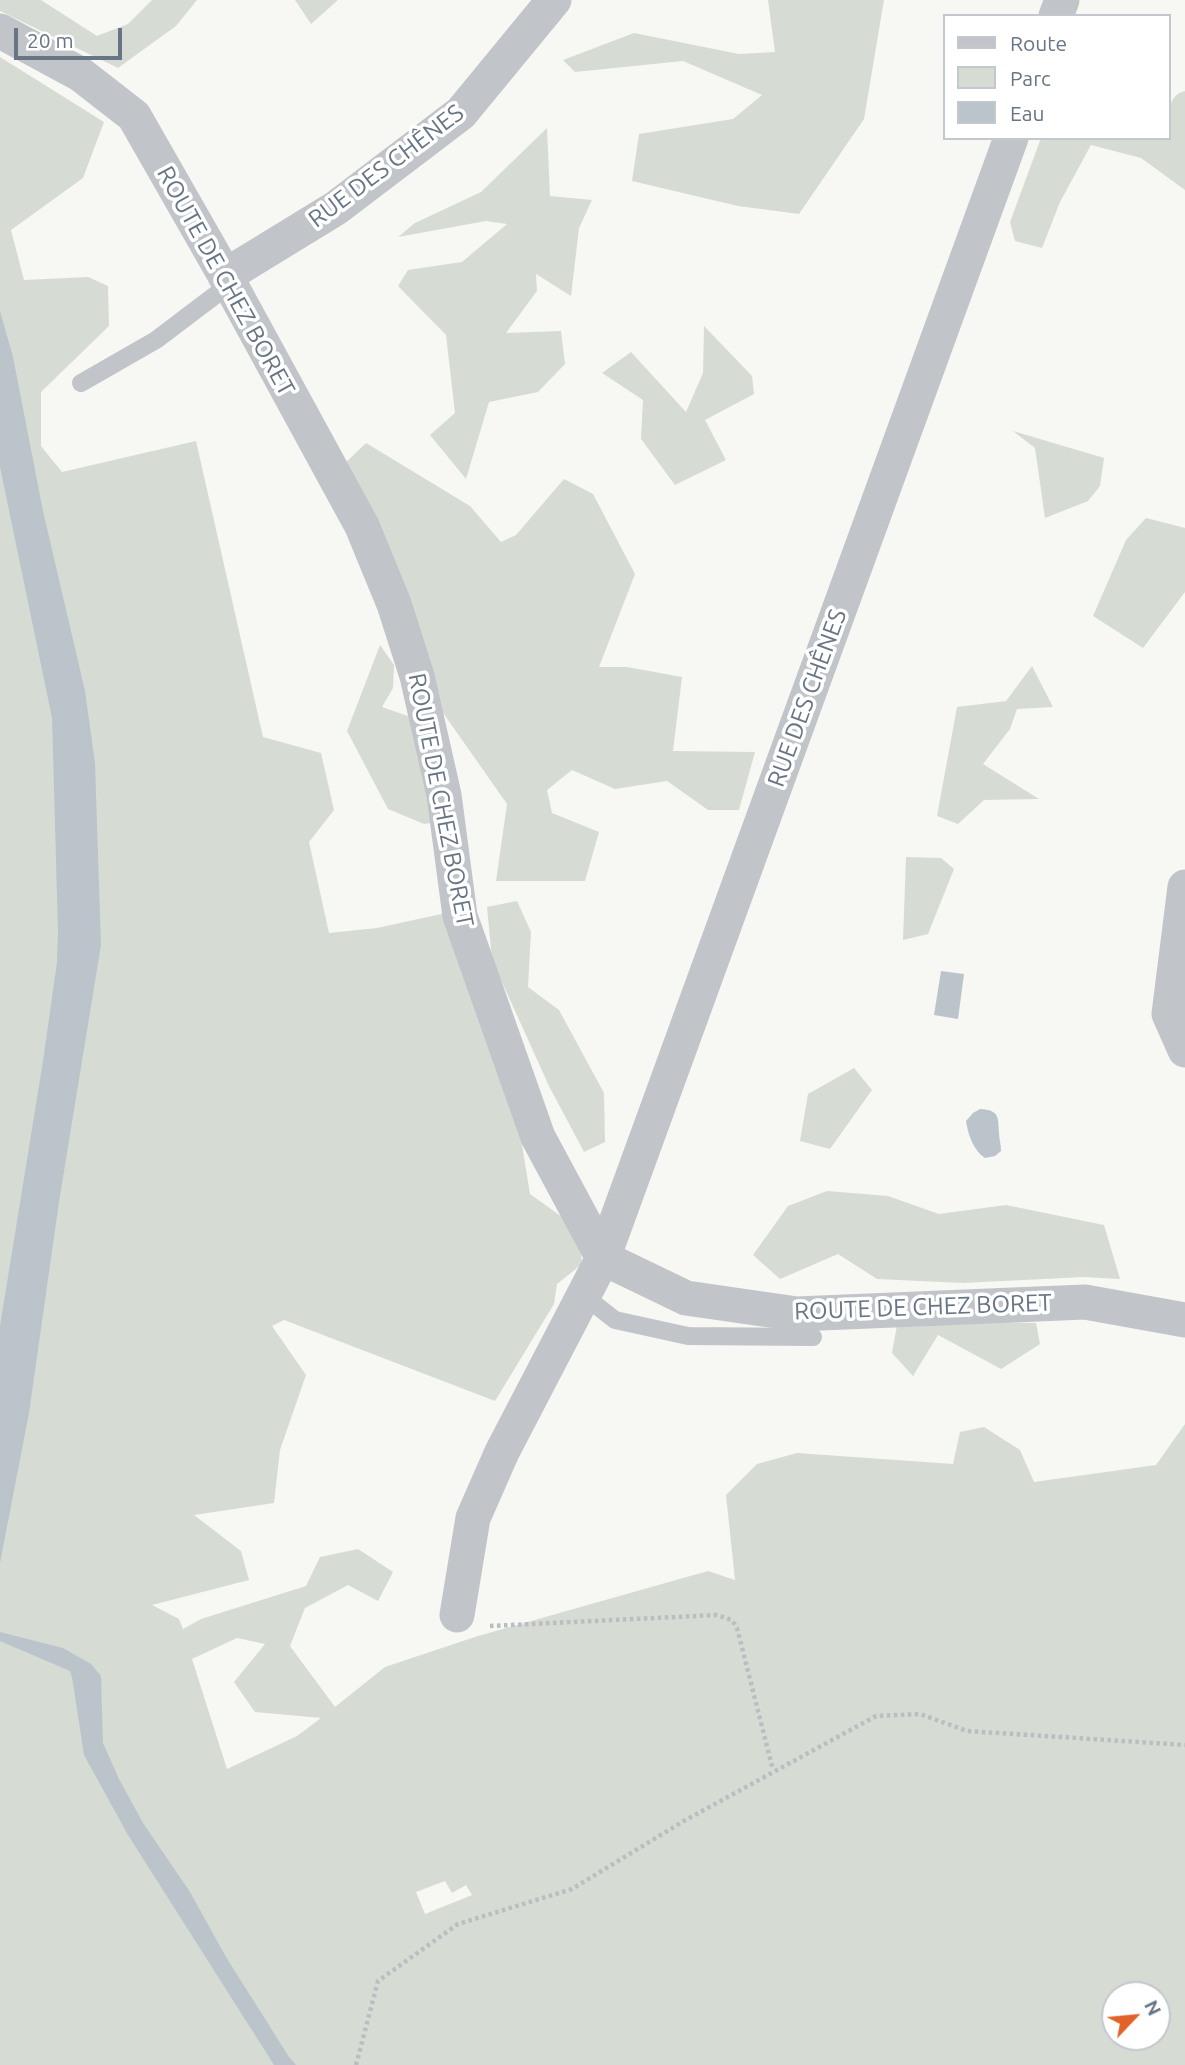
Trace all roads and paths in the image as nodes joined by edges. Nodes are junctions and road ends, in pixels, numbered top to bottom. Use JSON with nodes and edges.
{"nodes":[{"id":1,"x":554,"y":0,"type":"edge"},
{"id":2,"x":0,"y":31,"type":"edge"},
{"id":3,"x":1011,"y":140,"type":"edge"},
{"id":4,"x":228,"y":280,"type":"junction"},
{"id":5,"x":80,"y":383,"type":"dead end"},
{"id":6,"x":1185,"y":887,"type":"edge"},
{"id":7,"x":1185,"y":1050,"type":"edge"},
{"id":8,"x":603,"y":1258,"type":"junction"},
{"id":9,"x":583,"y":1295,"type":"junction"},
{"id":10,"x":1185,"y":1320,"type":"edge"},
{"id":11,"x":813,"y":1337,"type":"dead end"},
{"id":12,"x":457,"y":1615,"type":"joint"},
{"id":13,"x":1185,"y":1745,"type":"edge"},
{"id":14,"x":773,"y":1770,"type":"junction"},
{"id":15,"x":356,"y":2065,"type":"edge"}],
"edges":[{"from":1,"to":4,"type":"street","name":"RUE DES CHÊNES"},
{"from":2,"to":4,"type":"street","name":"ROUTE DE CHEZ BORET"},
{"from":3,"to":8,"type":"street","name":"RUE DES CHÊNES"},
{"from":4,"to":5,"type":"lane"},
{"from":4,"to":8,"type":"street","name":"ROUTE DE CHEZ BORET"},
{"from":6,"to":7,"type":"street"},
{"from":8,"to":9,"type":"street","name":"RUE DES CHÊNES"},
{"from":8,"to":10,"type":"street","name":"ROUTE DE CHEZ BORET"},
{"from":9,"to":11,"type":"lane"},
{"from":9,"to":12,"type":"street","name":"RUE DES CHÊNES"},
{"from":12,"to":14,"type":"path"},
{"from":13,"to":14,"type":"path"},
{"from":14,"to":15,"type":"path"}]}
